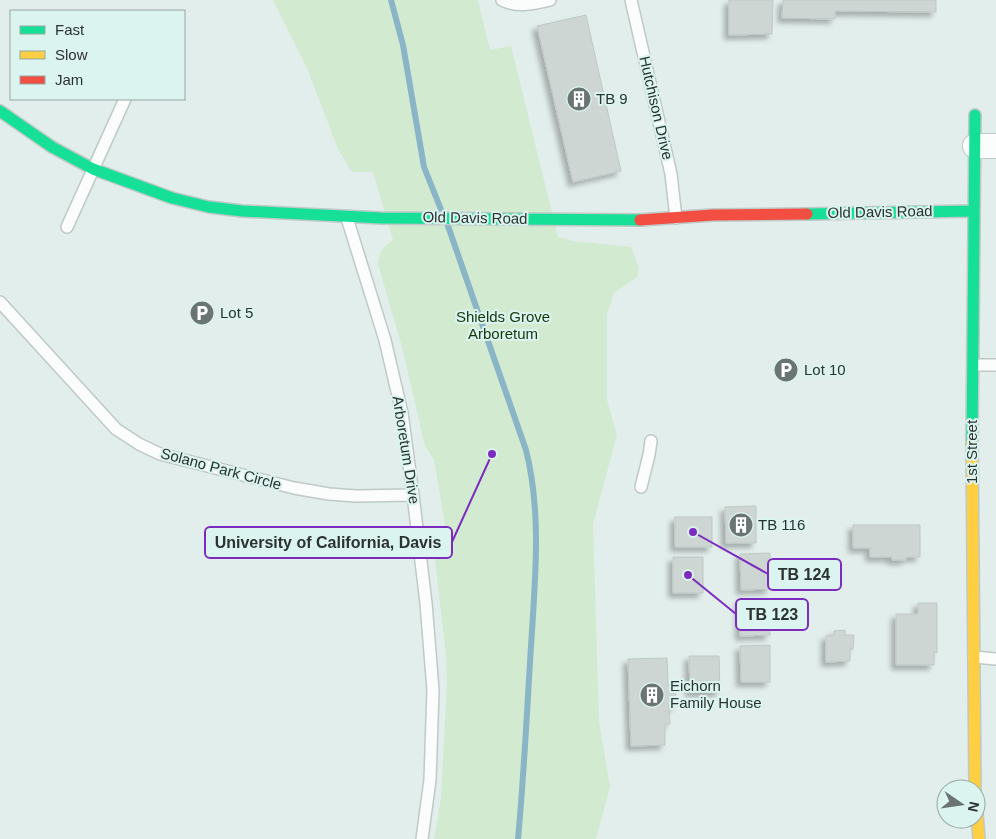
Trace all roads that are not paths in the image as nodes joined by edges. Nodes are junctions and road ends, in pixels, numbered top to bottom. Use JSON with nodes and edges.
{"nodes":[{"id":1,"x":502,"y":0,"type":"edge"},
{"id":2,"x":550,"y":0,"type":"edge"},
{"id":3,"x":631,"y":0,"type":"edge"},
{"id":4,"x":125,"y":100,"type":"edge"},
{"id":5,"x":0,"y":111,"type":"edge"},
{"id":6,"x":975,"y":115,"type":"dead end"},
{"id":7,"x":986,"y":146,"type":"edge"},
{"id":8,"x":93,"y":169,"type":"junction"},
{"id":9,"x":974,"y":211,"type":"junction"},
{"id":10,"x":346,"y":216,"type":"junction"},
{"id":11,"x":676,"y":218,"type":"junction"},
{"id":12,"x":67,"y":227,"type":"dead end"},
{"id":13,"x":0,"y":302,"type":"edge"},
{"id":14,"x":973,"y":365,"type":"junction"},
{"id":15,"x":996,"y":365,"type":"edge"},
{"id":16,"x":651,"y":441,"type":"dead end"},
{"id":17,"x":641,"y":487,"type":"dead end"},
{"id":18,"x":413,"y":495,"type":"junction"},
{"id":19,"x":974,"y":657,"type":"junction"},
{"id":20,"x":996,"y":659,"type":"edge"},
{"id":21,"x":976,"y":779,"type":"edge"},
{"id":22,"x":422,"y":839,"type":"edge"}],
"edges":[{"from":1,"to":2,"type":"lane"},
{"from":3,"to":11,"type":"lane","name":"Hutchison Drive"},
{"from":4,"to":8,"type":"lane"},
{"from":5,"to":8,"type":"street","name":"Old Davis Road"},
{"from":6,"to":7,"type":"street","name":"1st Street"},
{"from":7,"to":9,"type":"street","name":"1st Street"},
{"from":8,"to":10,"type":"street","name":"Old Davis Road"},
{"from":8,"to":12,"type":"lane"},
{"from":9,"to":11,"type":"street","name":"Old Davis Road"},
{"from":9,"to":14,"type":"street","name":"1st Street"},
{"from":10,"to":11,"type":"street","name":"Old Davis Road"},
{"from":10,"to":18,"type":"lane","name":"Arboretum Drive"},
{"from":13,"to":18,"type":"lane","name":"Solano Park Circle"},
{"from":14,"to":15,"type":"lane"},
{"from":14,"to":19,"type":"street","name":"1st Street"},
{"from":16,"to":17,"type":"lane"},
{"from":18,"to":22,"type":"lane","name":"Arboretum Drive"},
{"from":19,"to":20,"type":"lane"},
{"from":19,"to":21,"type":"street","name":"1st Street"}]}
